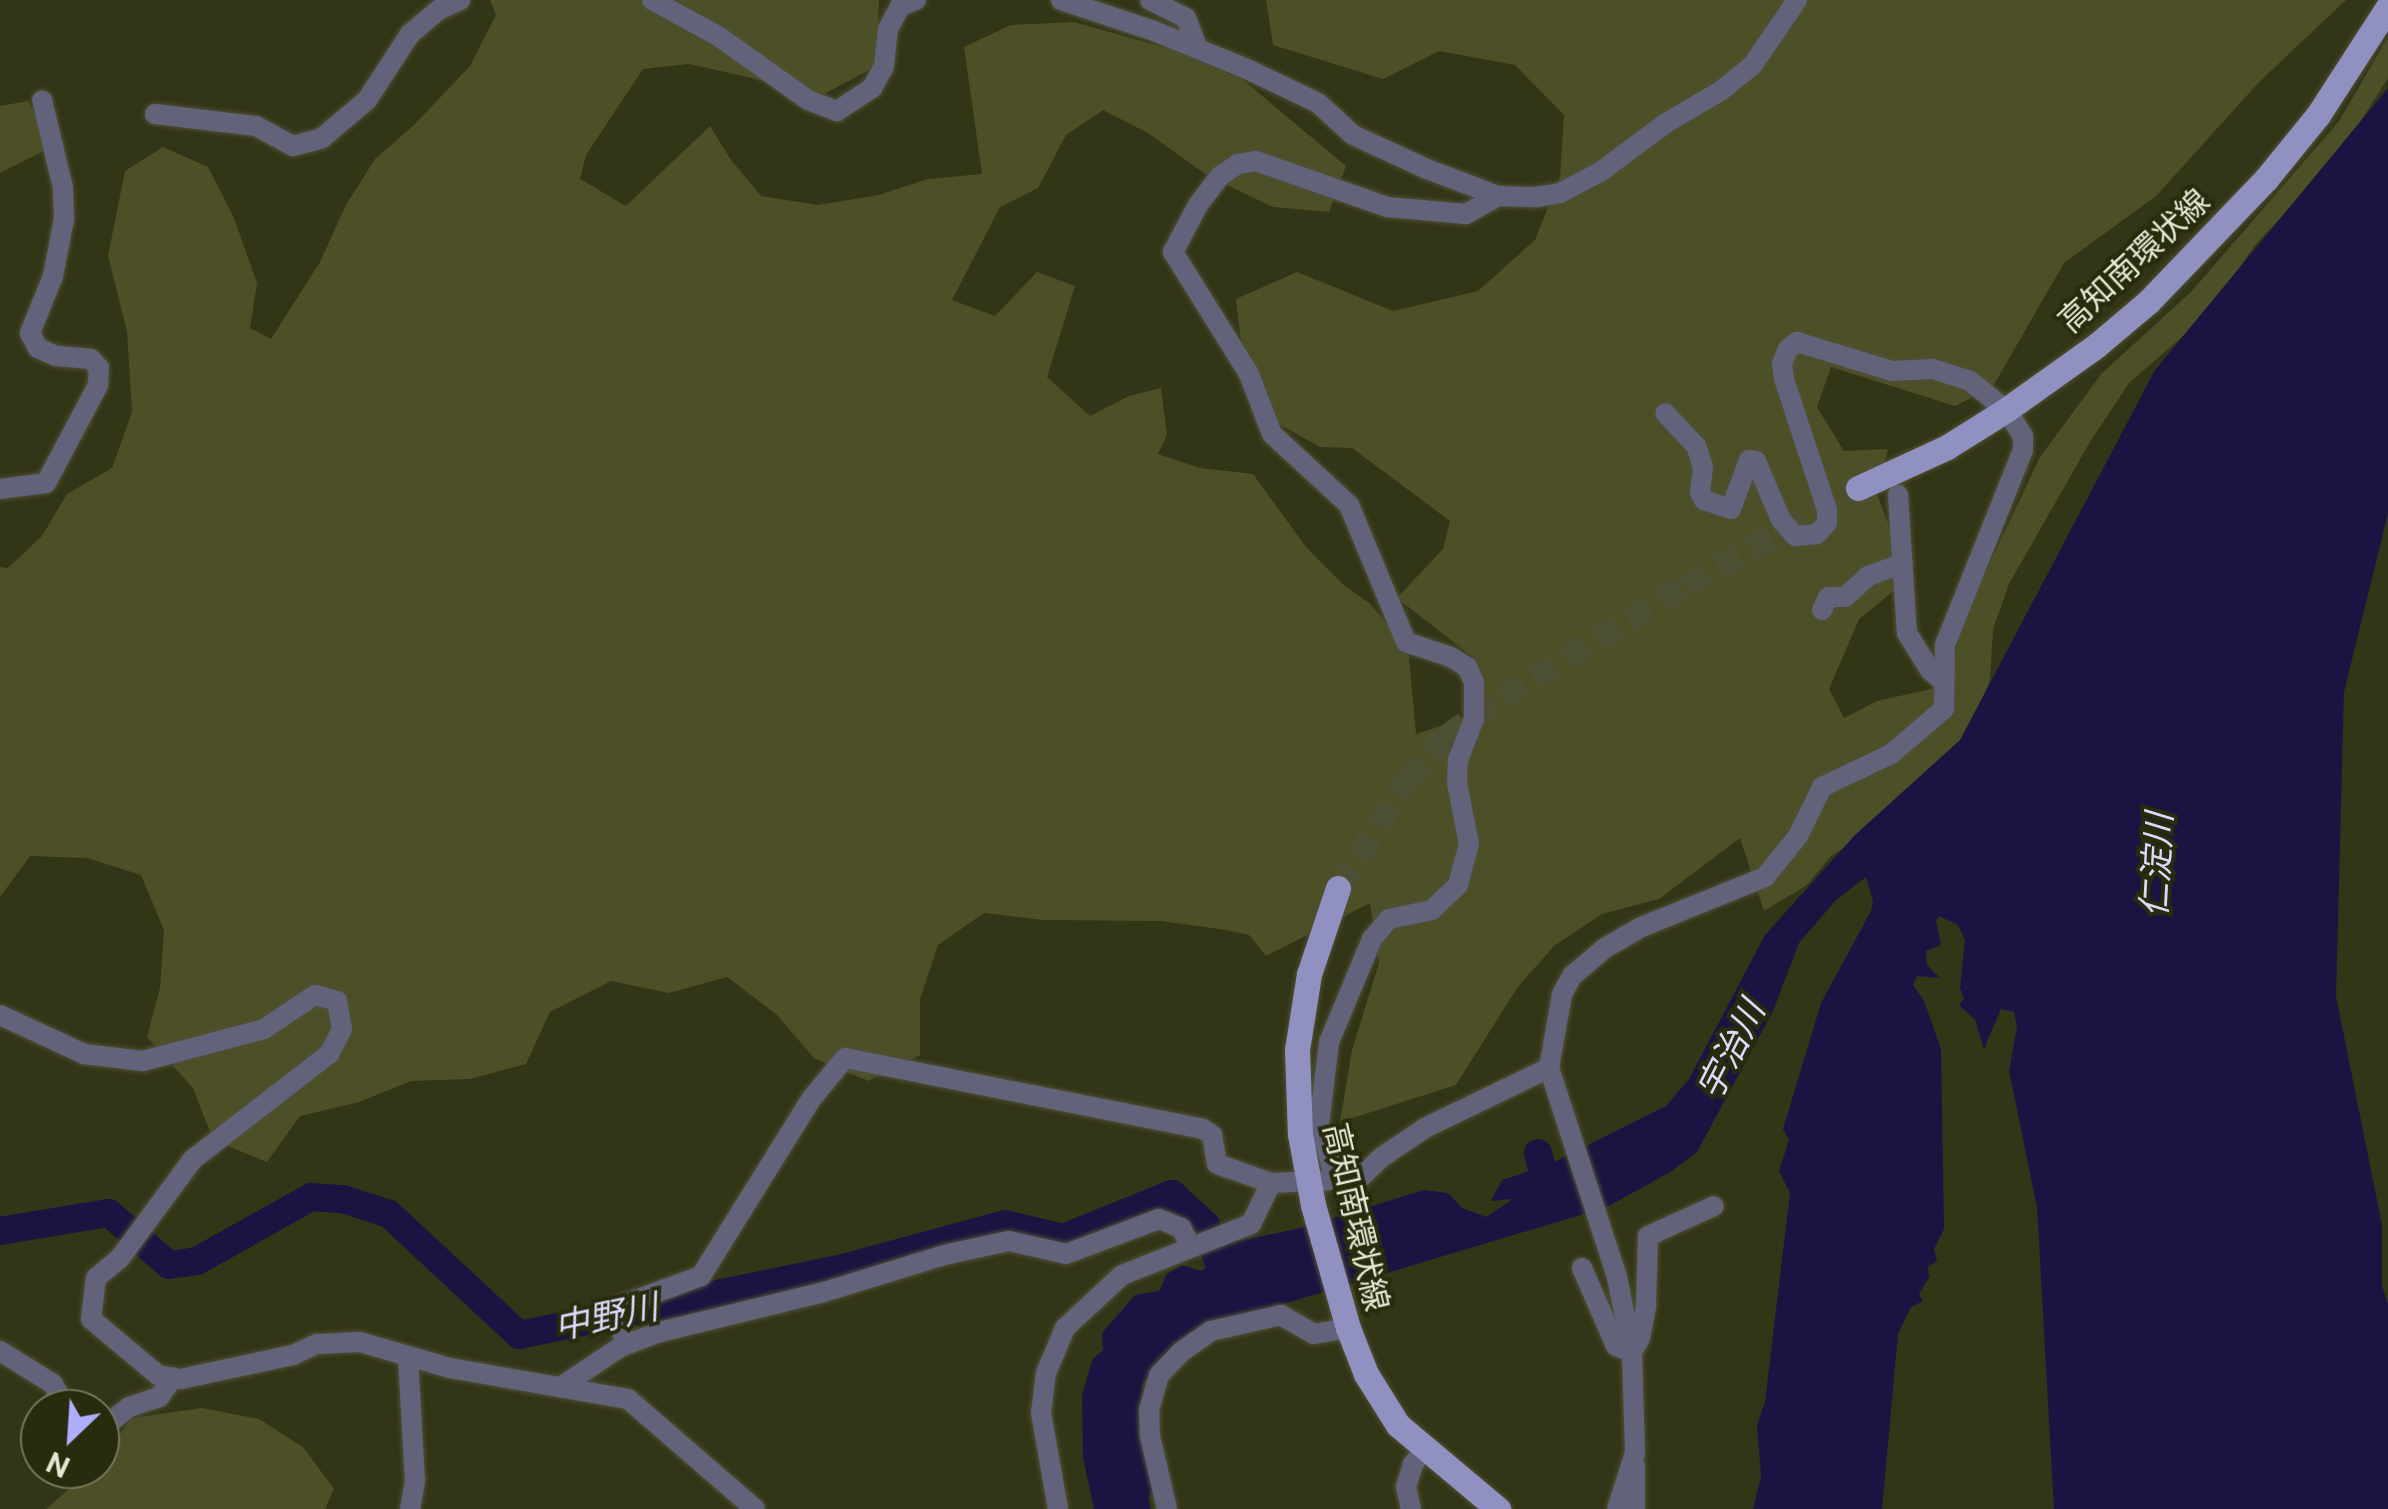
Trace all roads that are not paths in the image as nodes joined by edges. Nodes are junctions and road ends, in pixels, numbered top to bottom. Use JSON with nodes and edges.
{"nodes":[{"id":1,"x":460,"y":0,"type":"edge"},
{"id":2,"x":652,"y":0,"type":"edge"},
{"id":3,"x":916,"y":0,"type":"edge"},
{"id":4,"x":1061,"y":0,"type":"edge"},
{"id":5,"x":1150,"y":0,"type":"edge"},
{"id":6,"x":1798,"y":0,"type":"edge"},
{"id":7,"x":2388,"y":6,"type":"edge"},
{"id":8,"x":1198,"y":49,"type":"junction"},
{"id":9,"x":42,"y":100,"type":"dead end"},
{"id":10,"x":156,"y":114,"type":"dead end"},
{"id":11,"x":1498,"y":196,"type":"junction"},
{"id":12,"x":2006,"y":410,"type":"junction"},
{"id":13,"x":1665,"y":413,"type":"dead end"},
{"id":14,"x":1858,"y":488,"type":"tunnel mouth"},
{"id":15,"x":0,"y":489,"type":"edge"},
{"id":16,"x":1898,"y":495,"type":"dead end"},
{"id":17,"x":1902,"y":563,"type":"junction"},
{"id":18,"x":1822,"y":610,"type":"dead end"},
{"id":19,"x":1944,"y":682,"type":"junction"},
{"id":20,"x":1338,"y":888,"type":"tunnel mouth"},
{"id":21,"x":0,"y":1015,"type":"edge"},
{"id":22,"x":1550,"y":1068,"type":"junction"},
{"id":23,"x":1308,"y":1179,"type":"junction"},
{"id":24,"x":1336,"y":1180,"type":"junction"},
{"id":25,"x":1271,"y":1183,"type":"junction"},
{"id":26,"x":1714,"y":1206,"type":"dead end"},
{"id":27,"x":1190,"y":1245,"type":"junction"},
{"id":28,"x":1582,"y":1268,"type":"dead end"},
{"id":29,"x":1348,"y":1328,"type":"junction"},
{"id":30,"x":625,"y":1345,"type":"junction"},
{"id":31,"x":0,"y":1351,"type":"edge"},
{"id":32,"x":1632,"y":1352,"type":"junction"},
{"id":33,"x":408,"y":1357,"type":"junction"},
{"id":34,"x":173,"y":1378,"type":"junction"},
{"id":35,"x":562,"y":1386,"type":"junction"},
{"id":36,"x":56,"y":1389,"type":"edge"},
{"id":37,"x":120,"y":1415,"type":"edge"},
{"id":38,"x":1425,"y":1449,"type":"junction"},
{"id":39,"x":1636,"y":1453,"type":"junction"},
{"id":40,"x":410,"y":1509,"type":"edge"},
{"id":41,"x":754,"y":1509,"type":"edge"},
{"id":42,"x":1058,"y":1509,"type":"edge"},
{"id":43,"x":1167,"y":1509,"type":"edge"},
{"id":44,"x":1411,"y":1509,"type":"edge"},
{"id":45,"x":1498,"y":1509,"type":"edge"},
{"id":46,"x":1617,"y":1509,"type":"edge"},
{"id":47,"x":1635,"y":1509,"type":"edge"}],
"edges":[{"from":1,"to":10,"type":"street"},
{"from":2,"to":3,"type":"street"},
{"from":4,"to":8,"type":"street"},
{"from":5,"to":8,"type":"street"},
{"from":6,"to":11,"type":"street"},
{"from":7,"to":12,"type":"main road","name":"高知南環状線"},
{"from":8,"to":11,"type":"street"},
{"from":9,"to":15,"type":"street"},
{"from":11,"to":24,"type":"street"},
{"from":12,"to":13,"type":"street"},
{"from":12,"to":14,"type":"main road","name":"高知南環状線"},
{"from":12,"to":19,"type":"street"},
{"from":16,"to":17,"type":"street"},
{"from":17,"to":18,"type":"street"},
{"from":17,"to":19,"type":"street"},
{"from":19,"to":22,"type":"street"},
{"from":20,"to":23,"type":"main road","name":"高知南環状線"},
{"from":21,"to":34,"type":"street"},
{"from":22,"to":24,"type":"street"},
{"from":22,"to":32,"type":"street"},
{"from":23,"to":24,"type":"street"},
{"from":23,"to":25,"type":"street"},
{"from":23,"to":29,"type":"main road","name":"高知南環状線"},
{"from":25,"to":27,"type":"street"},
{"from":25,"to":30,"type":"street"},
{"from":26,"to":32,"type":"street"},
{"from":27,"to":30,"type":"street"},
{"from":27,"to":42,"type":"street"},
{"from":28,"to":32,"type":"street"},
{"from":29,"to":38,"type":"main road","name":"高知南環状線"},
{"from":29,"to":43,"type":"street"},
{"from":30,"to":35,"type":"street"},
{"from":31,"to":36,"type":"street"},
{"from":32,"to":39,"type":"street"},
{"from":33,"to":34,"type":"street"},
{"from":33,"to":35,"type":"street"},
{"from":33,"to":40,"type":"street"},
{"from":34,"to":37,"type":"street"},
{"from":35,"to":41,"type":"street"},
{"from":38,"to":44,"type":"street"},
{"from":38,"to":45,"type":"main road","name":"高知南環状線"},
{"from":39,"to":46,"type":"street"},
{"from":39,"to":47,"type":"street"}]}
